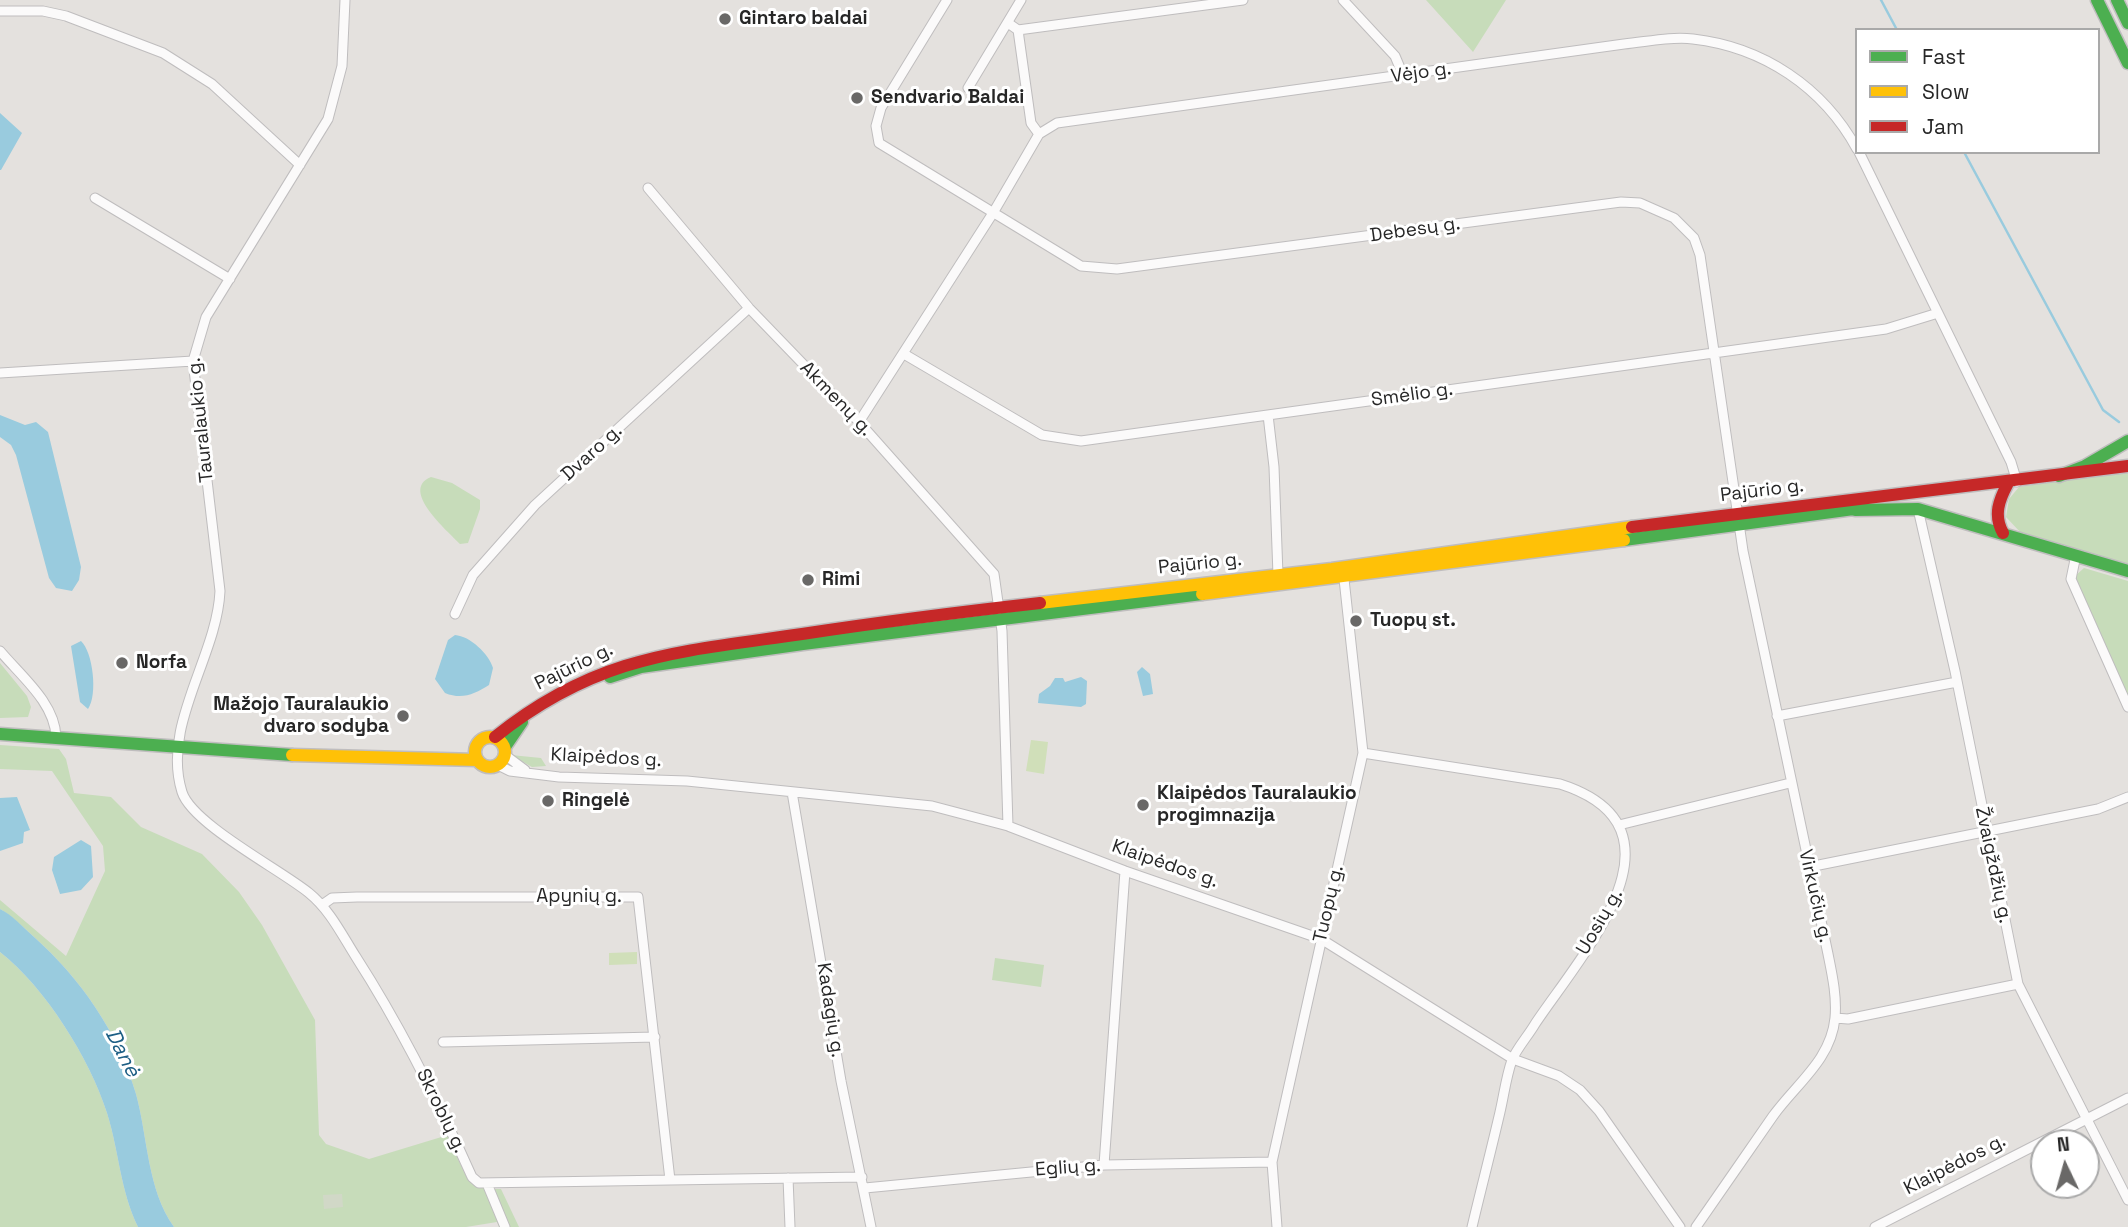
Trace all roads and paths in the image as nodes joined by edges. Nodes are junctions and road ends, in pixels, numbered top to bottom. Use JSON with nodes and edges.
{"nodes":[{"id":1,"x":345,"y":0,"type":"edge"},
{"id":2,"x":947,"y":0,"type":"edge"},
{"id":3,"x":1021,"y":0,"type":"edge"},
{"id":4,"x":1243,"y":0,"type":"edge"},
{"id":5,"x":1343,"y":0,"type":"edge"},
{"id":6,"x":2097,"y":0,"type":"edge"},
{"id":7,"x":2117,"y":0,"type":"edge"},
{"id":8,"x":1210,"y":2,"type":"edge"},
{"id":9,"x":0,"y":11,"type":"edge"},
{"id":10,"x":1007,"y":23,"type":"junction"},
{"id":11,"x":2128,"y":23,"type":"edge"},
{"id":12,"x":1018,"y":30,"type":"junction"},
{"id":13,"x":2128,"y":63,"type":"edge"},
{"id":14,"x":1403,"y":75,"type":"junction"},
{"id":15,"x":968,"y":88,"type":"dead end"},
{"id":16,"x":1039,"y":134,"type":"junction"},
{"id":17,"x":1855,"y":145,"type":"edge"},
{"id":18,"x":1860,"y":154,"type":"edge"},
{"id":19,"x":300,"y":165,"type":"junction"},
{"id":20,"x":648,"y":188,"type":"dead end"},
{"id":21,"x":95,"y":198,"type":"dead end"},
{"id":22,"x":993,"y":213,"type":"junction"},
{"id":23,"x":230,"y":279,"type":"junction"},
{"id":24,"x":749,"y":309,"type":"junction"},
{"id":25,"x":1938,"y":313,"type":"junction"},
{"id":26,"x":1716,"y":352,"type":"junction"},
{"id":27,"x":904,"y":354,"type":"junction"},
{"id":28,"x":193,"y":361,"type":"junction"},
{"id":29,"x":0,"y":373,"type":"edge"},
{"id":30,"x":1268,"y":415,"type":"junction"},
{"id":31,"x":859,"y":422,"type":"junction"},
{"id":32,"x":2128,"y":441,"type":"edge"},
{"id":33,"x":2128,"y":466,"type":"edge"},
{"id":34,"x":2059,"y":476,"type":"junction"},
{"id":35,"x":2012,"y":482,"type":"junction"},
{"id":36,"x":1929,"y":493,"type":"junction"},
{"id":37,"x":1918,"y":509,"type":"junction"},
{"id":38,"x":1855,"y":510,"type":"junction"},
{"id":39,"x":1740,"y":513,"type":"junction"},
{"id":40,"x":1741,"y":527,"type":"junction"},
{"id":41,"x":2003,"y":533,"type":"junction"},
{"id":42,"x":2076,"y":555,"type":"junction"},
{"id":43,"x":2128,"y":571,"type":"edge"},
{"id":44,"x":1278,"y":575,"type":"junction"},
{"id":45,"x":1344,"y":579,"type":"junction"},
{"id":46,"x":455,"y":614,"type":"dead end"},
{"id":47,"x":1001,"y":614,"type":"junction"},
{"id":48,"x":0,"y":652,"type":"edge"},
{"id":49,"x":1957,"y":682,"type":"junction"},
{"id":50,"x":2128,"y":707,"type":"edge"},
{"id":51,"x":1777,"y":716,"type":"junction"},
{"id":52,"x":0,"y":734,"type":"edge"},
{"id":53,"x":55,"y":737,"type":"junction"},
{"id":54,"x":476,"y":745,"type":"junction"},
{"id":55,"x":180,"y":746,"type":"junction"},
{"id":56,"x":501,"y":751,"type":"junction"},
{"id":57,"x":1363,"y":753,"type":"junction"},
{"id":58,"x":447,"y":757,"type":"junction"},
{"id":59,"x":477,"y":760,"type":"junction"},
{"id":60,"x":1790,"y":783,"type":"junction"},
{"id":61,"x":792,"y":792,"type":"junction"},
{"id":62,"x":2128,"y":797,"type":"edge"},
{"id":63,"x":1619,"y":825,"type":"junction"},
{"id":64,"x":1008,"y":826,"type":"junction"},
{"id":65,"x":1986,"y":832,"type":"junction"},
{"id":66,"x":1809,"y":867,"type":"junction"},
{"id":67,"x":1125,"y":871,"type":"junction"},
{"id":68,"x":322,"y":905,"type":"junction"},
{"id":69,"x":1321,"y":939,"type":"junction"},
{"id":70,"x":2018,"y":984,"type":"junction"},
{"id":71,"x":1835,"y":1018,"type":"junction"},
{"id":72,"x":654,"y":1037,"type":"junction"},
{"id":73,"x":443,"y":1042,"type":"dead end"},
{"id":74,"x":1513,"y":1059,"type":"junction"},
{"id":75,"x":2128,"y":1098,"type":"edge"},
{"id":76,"x":2085,"y":1120,"type":"junction"},
{"id":77,"x":1272,"y":1162,"type":"junction"},
{"id":78,"x":1104,"y":1165,"type":"junction"},
{"id":79,"x":862,"y":1177,"type":"junction"},
{"id":80,"x":788,"y":1178,"type":"junction"},
{"id":81,"x":670,"y":1180,"type":"junction"},
{"id":82,"x":488,"y":1185,"type":"junction"},
{"id":83,"x":865,"y":1188,"type":"junction"},
{"id":84,"x":2128,"y":1200,"type":"edge"},
{"id":85,"x":505,"y":1227,"type":"edge"},
{"id":86,"x":790,"y":1227,"type":"edge"},
{"id":87,"x":871,"y":1227,"type":"edge"},
{"id":88,"x":1277,"y":1227,"type":"edge"},
{"id":89,"x":1472,"y":1227,"type":"edge"},
{"id":90,"x":1680,"y":1227,"type":"edge"},
{"id":91,"x":1696,"y":1227,"type":"edge"},
{"id":92,"x":1875,"y":1227,"type":"edge"}],
"edges":[{"from":1,"to":19,"type":"street","name":"Tauralaukio g."},
{"from":2,"to":22,"type":"street","name":"Debesų g."},
{"from":3,"to":10,"type":"street"},
{"from":4,"to":8,"type":"street"},
{"from":5,"to":14,"type":"street"},
{"from":6,"to":13,"type":"main road"},
{"from":7,"to":11,"type":"main road"},
{"from":8,"to":12,"type":"street"},
{"from":9,"to":19,"type":"street"},
{"from":10,"to":12,"type":"street"},
{"from":10,"to":15,"type":"street"},
{"from":12,"to":16,"type":"street"},
{"from":14,"to":16,"type":"street","name":"Vėjo g."},
{"from":14,"to":17,"type":"street","name":"Vėjo g."},
{"from":16,"to":22,"type":"street"},
{"from":18,"to":25,"type":"street","name":"Vėjo g."},
{"from":19,"to":23,"type":"street","name":"Tauralaukio g."},
{"from":20,"to":24,"type":"street","name":"Akmenų g."},
{"from":21,"to":23,"type":"street"},
{"from":22,"to":26,"type":"street","name":"Debesų g."},
{"from":22,"to":27,"type":"street"},
{"from":23,"to":28,"type":"street","name":"Tauralaukio g."},
{"from":24,"to":31,"type":"street","name":"Akmenų g."},
{"from":24,"to":46,"type":"street","name":"Dvaro g."},
{"from":25,"to":26,"type":"street","name":"Smėlio g."},
{"from":25,"to":35,"type":"street","name":"Vėjo g."},
{"from":26,"to":30,"type":"street","name":"Smėlio g."},
{"from":26,"to":39,"type":"street","name":"Debesų g."},
{"from":27,"to":30,"type":"street","name":"Smėlio g."},
{"from":27,"to":31,"type":"street"},
{"from":28,"to":29,"type":"street"},
{"from":28,"to":55,"type":"street","name":"Tauralaukio g."},
{"from":30,"to":44,"type":"street"},
{"from":31,"to":47,"type":"street","name":"Akmenų g."},
{"from":32,"to":34,"type":"main road"},
{"from":33,"to":34,"type":"main road"},
{"from":34,"to":35,"type":"main road","name":"Pajūrio g."},
{"from":35,"to":36,"type":"main road","name":"Pajūrio g."},
{"from":35,"to":41,"type":"main road"},
{"from":36,"to":38,"type":"main road","name":"Pajūrio g."},
{"from":36,"to":39,"type":"main road","name":"Pajūrio g."},
{"from":37,"to":38,"type":"main road"},
{"from":37,"to":41,"type":"main road"},
{"from":37,"to":49,"type":"street","name":"Žvaigždžių g."},
{"from":38,"to":40,"type":"main road","name":"Pajūrio g."},
{"from":39,"to":40,"type":"street","name":"Debesų g."},
{"from":39,"to":44,"type":"main road","name":"Pajūrio g."},
{"from":40,"to":45,"type":"main road","name":"Pajūrio g."},
{"from":40,"to":51,"type":"street","name":"Virkučių g."},
{"from":41,"to":42,"type":"main road"},
{"from":42,"to":43,"type":"main road"},
{"from":42,"to":50,"type":"street"},
{"from":44,"to":47,"type":"main road","name":"Pajūrio g."},
{"from":45,"to":47,"type":"main road","name":"Pajūrio g."},
{"from":45,"to":57,"type":"street","name":"Tuopų g."},
{"from":47,"to":56,"type":"main road","name":"Pajūrio g."},
{"from":47,"to":64,"type":"street","name":"Akmenų g."},
{"from":48,"to":53,"type":"street"},
{"from":49,"to":51,"type":"street"},
{"from":49,"to":65,"type":"street","name":"Žvaigždžių g."},
{"from":51,"to":60,"type":"street","name":"Virkučių g."},
{"from":52,"to":53,"type":"main road"},
{"from":53,"to":55,"type":"main road"},
{"from":54,"to":56,"type":"main road","name":"Pajūrio g."},
{"from":54,"to":58,"type":"main road","name":"Pajūrio g."},
{"from":54,"to":59,"type":"main road"},
{"from":55,"to":58,"type":"main road","name":"Pajūrio g."},
{"from":55,"to":68,"type":"street","name":"Skroblų g."},
{"from":56,"to":59,"type":"main road","name":"Pajūrio g."},
{"from":56,"to":61,"type":"street","name":"Klaipėdos g."},
{"from":57,"to":63,"type":"street"},
{"from":57,"to":69,"type":"street","name":"Tuopų g."},
{"from":58,"to":59,"type":"main road","name":"Pajūrio g."},
{"from":60,"to":63,"type":"street"},
{"from":60,"to":66,"type":"street","name":"Virkučių g."},
{"from":61,"to":64,"type":"street","name":"Klaipėdos g."},
{"from":61,"to":79,"type":"street","name":"Kadagių g."},
{"from":62,"to":65,"type":"street"},
{"from":63,"to":74,"type":"street","name":"Uosių g."},
{"from":64,"to":67,"type":"street","name":"Klaipėdos g."},
{"from":65,"to":66,"type":"street"},
{"from":65,"to":70,"type":"street","name":"Žvaigždžių g."},
{"from":66,"to":71,"type":"street","name":"Virkučių g."},
{"from":67,"to":69,"type":"street","name":"Klaipėdos g."},
{"from":67,"to":78,"type":"street"},
{"from":68,"to":72,"type":"street","name":"Apynių g."},
{"from":68,"to":82,"type":"street","name":"Skroblų g."},
{"from":69,"to":74,"type":"street","name":"Klaipėdos g."},
{"from":69,"to":77,"type":"street","name":"Tuopų g."},
{"from":70,"to":71,"type":"street"},
{"from":70,"to":76,"type":"street","name":"Žvaigždžių g."},
{"from":71,"to":91,"type":"street","name":"Virkučių g."},
{"from":72,"to":73,"type":"street"},
{"from":72,"to":81,"type":"street","name":"Apynių g."},
{"from":74,"to":89,"type":"street","name":"Uosių g."},
{"from":74,"to":90,"type":"street","name":"Klaipėdos g."},
{"from":75,"to":76,"type":"street","name":"Klaipėdos g."},
{"from":76,"to":84,"type":"street","name":"Žvaigždžių g."},
{"from":76,"to":92,"type":"street","name":"Klaipėdos g."},
{"from":77,"to":78,"type":"street","name":"Eglių g."},
{"from":77,"to":88,"type":"street","name":"Tuopų g."},
{"from":78,"to":83,"type":"street","name":"Eglių g."},
{"from":79,"to":80,"type":"street"},
{"from":79,"to":83,"type":"street","name":"Kadagių g."},
{"from":80,"to":81,"type":"street"},
{"from":80,"to":86,"type":"street"},
{"from":81,"to":82,"type":"street"},
{"from":82,"to":85,"type":"street"},
{"from":83,"to":87,"type":"street","name":"Kadagių g."}]}
